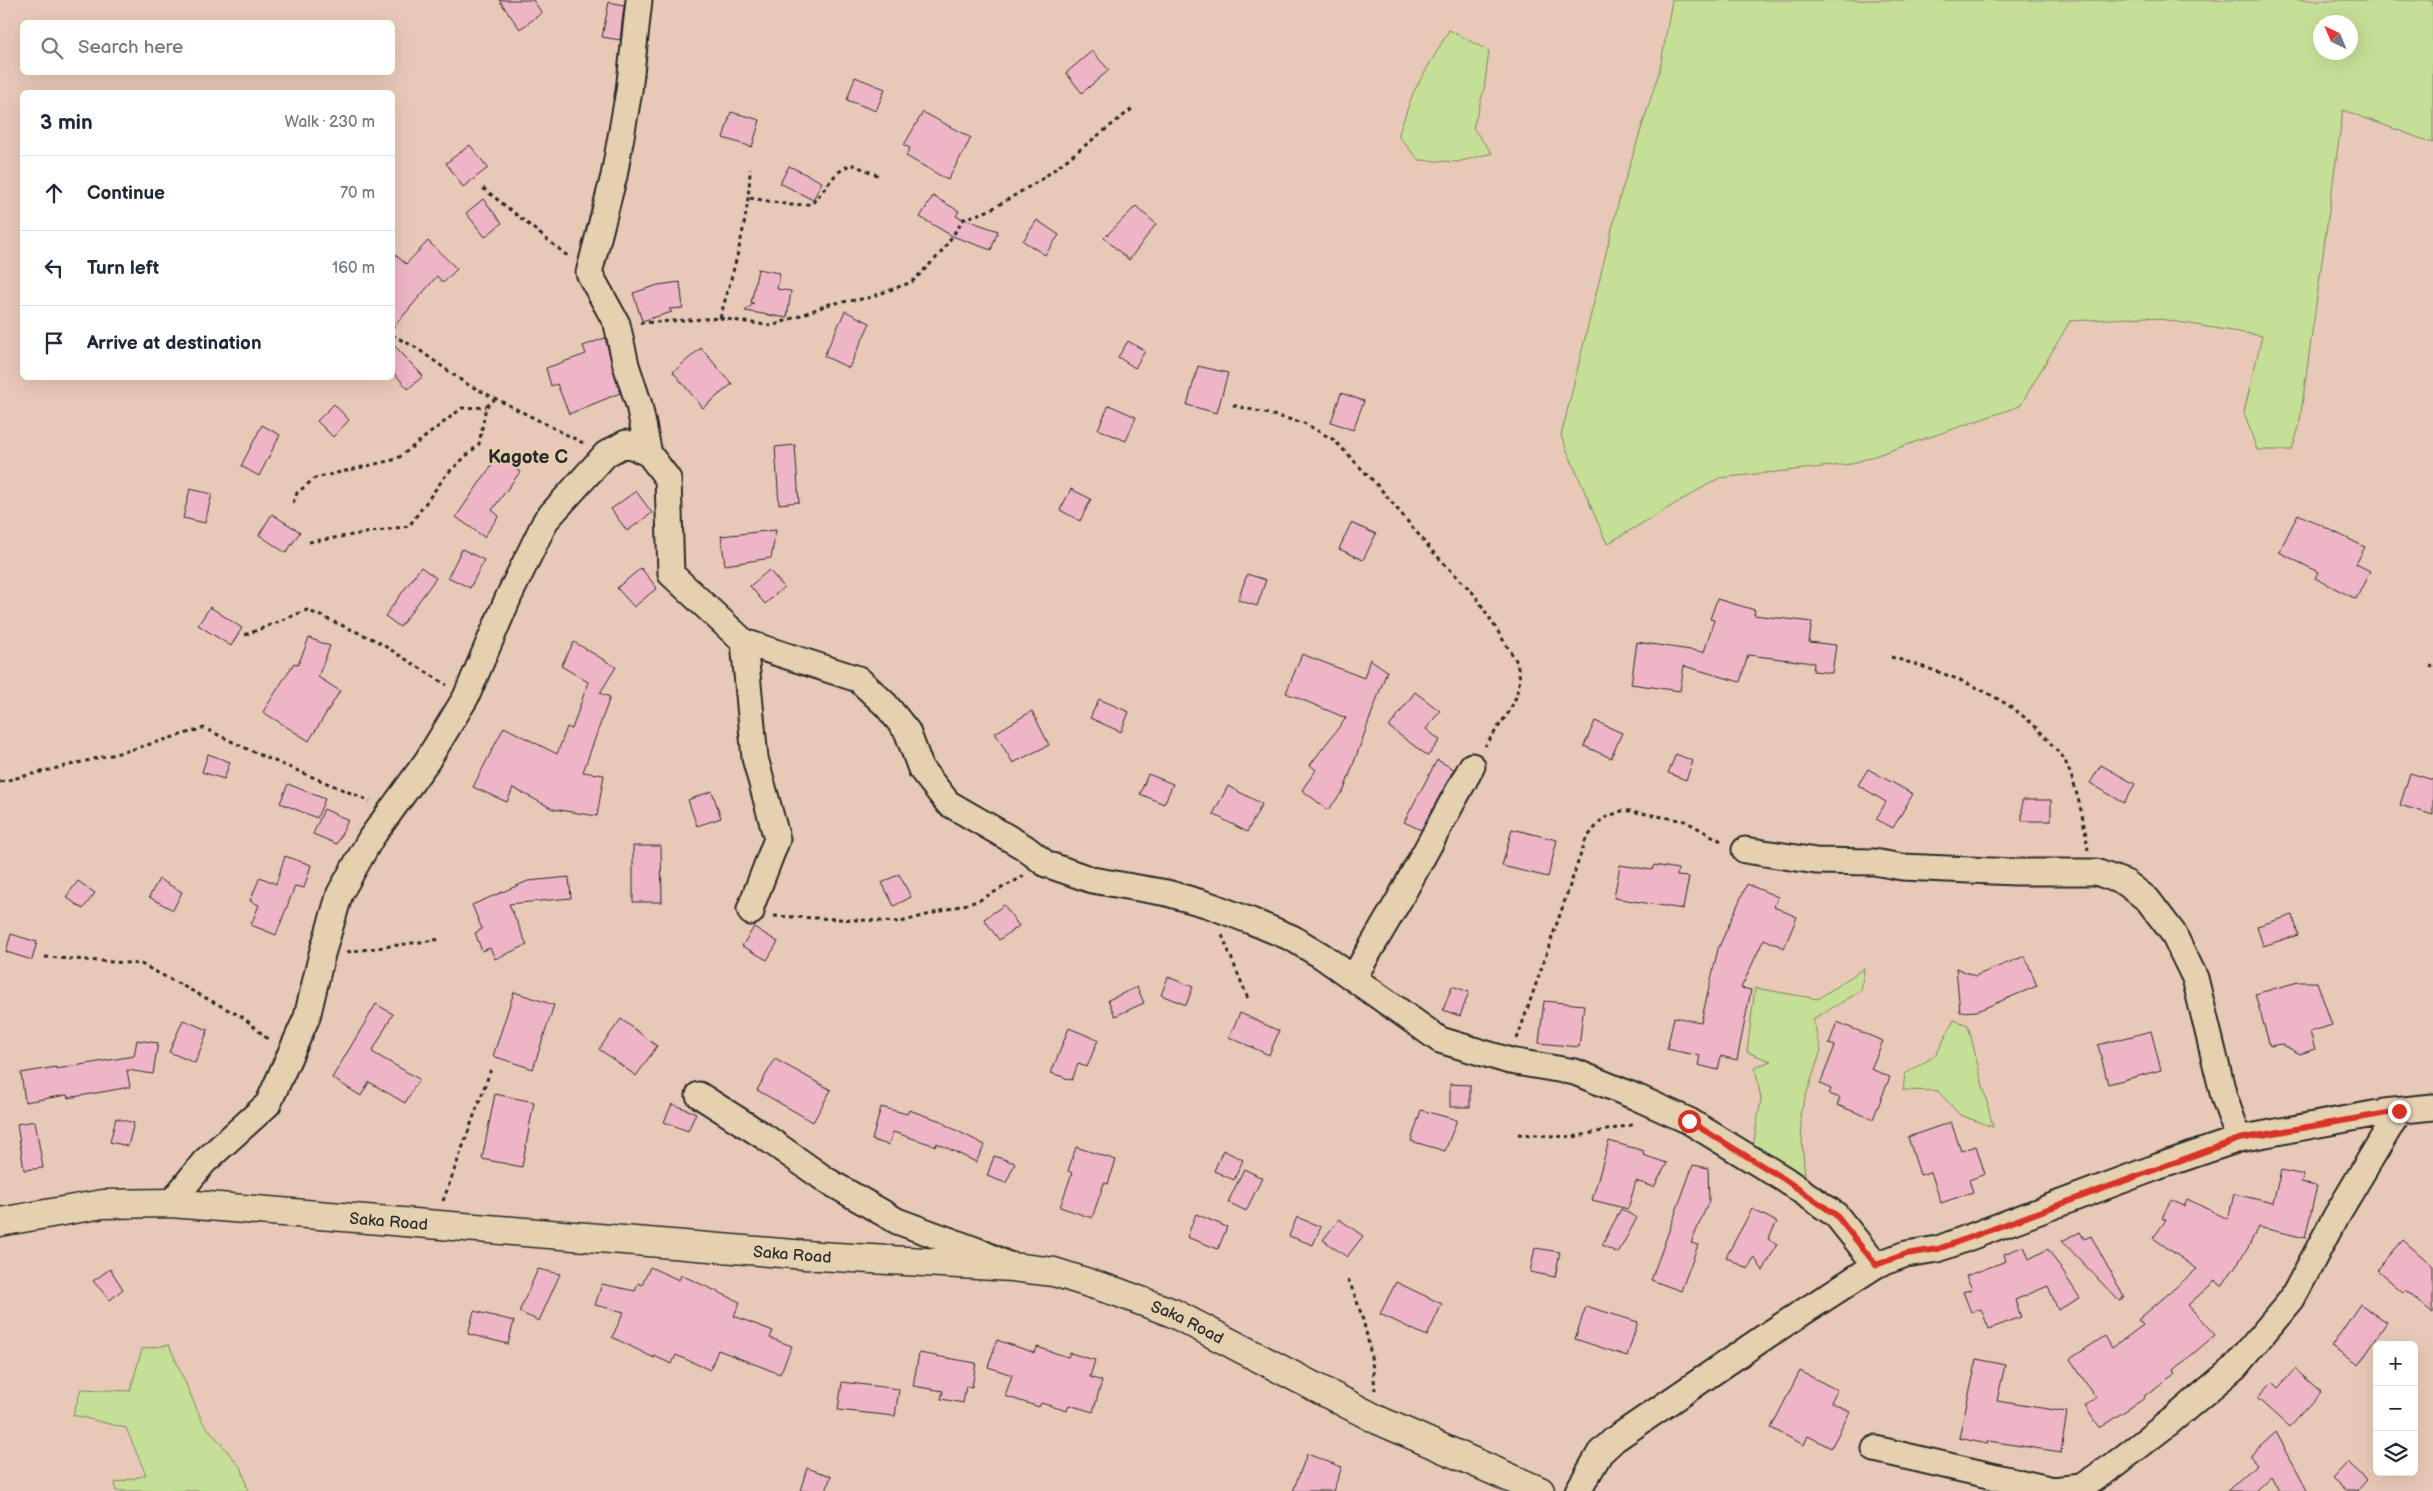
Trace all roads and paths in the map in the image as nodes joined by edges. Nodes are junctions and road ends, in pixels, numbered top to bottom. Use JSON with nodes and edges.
{"nodes":[{"id":1,"x":639,"y":0,"type":"edge"},
{"id":2,"x":1132,"y":109,"type":"dead end"},
{"id":3,"x":750,"y":169,"type":"dead end"},
{"id":4,"x":880,"y":176,"type":"dead end"},
{"id":5,"x":483,"y":188,"type":"dead end"},
{"id":6,"x":750,"y":198,"type":"junction"},
{"id":7,"x":590,"y":273,"type":"junction"},
{"id":8,"x":720,"y":318,"type":"junction"},
{"id":9,"x":617,"y":324,"type":"junction"},
{"id":10,"x":395,"y":337,"type":"edge"},
{"id":11,"x":495,"y":399,"type":"junction"},
{"id":12,"x":1233,"y":405,"type":"dead end"},
{"id":13,"x":486,"y":407,"type":"junction"},
{"id":14,"x":606,"y":454,"type":"junction"},
{"id":15,"x":649,"y":454,"type":"junction"},
{"id":16,"x":292,"y":503,"type":"dead end"},
{"id":17,"x":310,"y":542,"type":"dead end"},
{"id":18,"x":245,"y":635,"type":"dead end"},
{"id":19,"x":744,"y":642,"type":"junction"},
{"id":20,"x":1891,"y":657,"type":"dead end"},
{"id":21,"x":466,"y":697,"type":"junction"},
{"id":22,"x":1472,"y":766,"type":"joint"},
{"id":23,"x":0,"y":782,"type":"edge"},
{"id":24,"x":376,"y":803,"type":"dead end"},
{"id":25,"x":1745,"y":850,"type":"joint"},
{"id":26,"x":1046,"y":864,"type":"junction"},
{"id":27,"x":2096,"y":872,"type":"junction"},
{"id":28,"x":1209,"y":905,"type":"junction"},
{"id":29,"x":751,"y":912,"type":"joint"},
{"id":30,"x":442,"y":938,"type":"dead end"},
{"id":31,"x":322,"y":954,"type":"junction"},
{"id":32,"x":45,"y":957,"type":"dead end"},
{"id":33,"x":1354,"y":977,"type":"junction"},
{"id":34,"x":1249,"y":1001,"type":"dead end"},
{"id":35,"x":290,"y":1059,"type":"junction"},
{"id":36,"x":1510,"y":1061,"type":"junction"},
{"id":37,"x":491,"y":1069,"type":"dead end"},
{"id":38,"x":699,"y":1096,"type":"dead end"},
{"id":39,"x":2433,"y":1107,"type":"edge"},
{"id":40,"x":2399,"y":1111,"type":"junction"},
{"id":41,"x":1640,"y":1124,"type":"dead end"},
{"id":42,"x":1518,"y":1134,"type":"dead end"},
{"id":43,"x":2239,"y":1139,"type":"junction"},
{"id":44,"x":172,"y":1203,"type":"junction"},
{"id":45,"x":0,"y":1222,"type":"edge"},
{"id":46,"x":436,"y":1223,"type":"junction"},
{"id":47,"x":1876,"y":1265,"type":"junction"},
{"id":48,"x":1012,"y":1267,"type":"junction"},
{"id":49,"x":1348,"y":1279,"type":"dead end"},
{"id":50,"x":1378,"y":1420,"type":"junction"},
{"id":51,"x":1875,"y":1449,"type":"dead end"},
{"id":52,"x":1540,"y":1491,"type":"edge"},
{"id":53,"x":1578,"y":1491,"type":"edge"}],
"edges":[{"from":1,"to":7,"type":"street"},
{"from":2,"to":8,"type":"path"},
{"from":3,"to":6,"type":"path"},
{"from":4,"to":6,"type":"path"},
{"from":5,"to":7,"type":"path"},
{"from":6,"to":8,"type":"path"},
{"from":7,"to":9,"type":"street"},
{"from":8,"to":9,"type":"path"},
{"from":9,"to":15,"type":"street"},
{"from":10,"to":11,"type":"path"},
{"from":11,"to":13,"type":"path"},
{"from":11,"to":14,"type":"path"},
{"from":12,"to":22,"type":"path"},
{"from":13,"to":16,"type":"path"},
{"from":13,"to":17,"type":"path"},
{"from":14,"to":15,"type":"street"},
{"from":14,"to":21,"type":"street"},
{"from":15,"to":19,"type":"street"},
{"from":18,"to":21,"type":"path"},
{"from":19,"to":26,"type":"street"},
{"from":19,"to":29,"type":"street"},
{"from":20,"to":27,"type":"path"},
{"from":21,"to":31,"type":"street"},
{"from":22,"to":33,"type":"street"},
{"from":23,"to":24,"type":"path"},
{"from":25,"to":27,"type":"street"},
{"from":25,"to":36,"type":"path"},
{"from":26,"to":28,"type":"street"},
{"from":26,"to":29,"type":"path"},
{"from":27,"to":43,"type":"street"},
{"from":28,"to":33,"type":"street"},
{"from":28,"to":34,"type":"path"},
{"from":30,"to":31,"type":"path"},
{"from":31,"to":35,"type":"street"},
{"from":32,"to":35,"type":"path"},
{"from":33,"to":36,"type":"street"},
{"from":35,"to":44,"type":"street"},
{"from":36,"to":47,"type":"street"},
{"from":37,"to":46,"type":"path"},
{"from":38,"to":48,"type":"street"},
{"from":39,"to":40,"type":"street"},
{"from":40,"to":43,"type":"street"},
{"from":40,"to":51,"type":"street"},
{"from":41,"to":42,"type":"path"},
{"from":43,"to":47,"type":"street"},
{"from":44,"to":45,"type":"main road","name":"Saka Road"},
{"from":44,"to":46,"type":"main road","name":"Saka Road"},
{"from":46,"to":48,"type":"main road","name":"Saka Road"},
{"from":47,"to":53,"type":"street"},
{"from":48,"to":50,"type":"main road","name":"Saka Road"},
{"from":49,"to":50,"type":"path"},
{"from":50,"to":52,"type":"main road","name":"Saka Road"}]}
